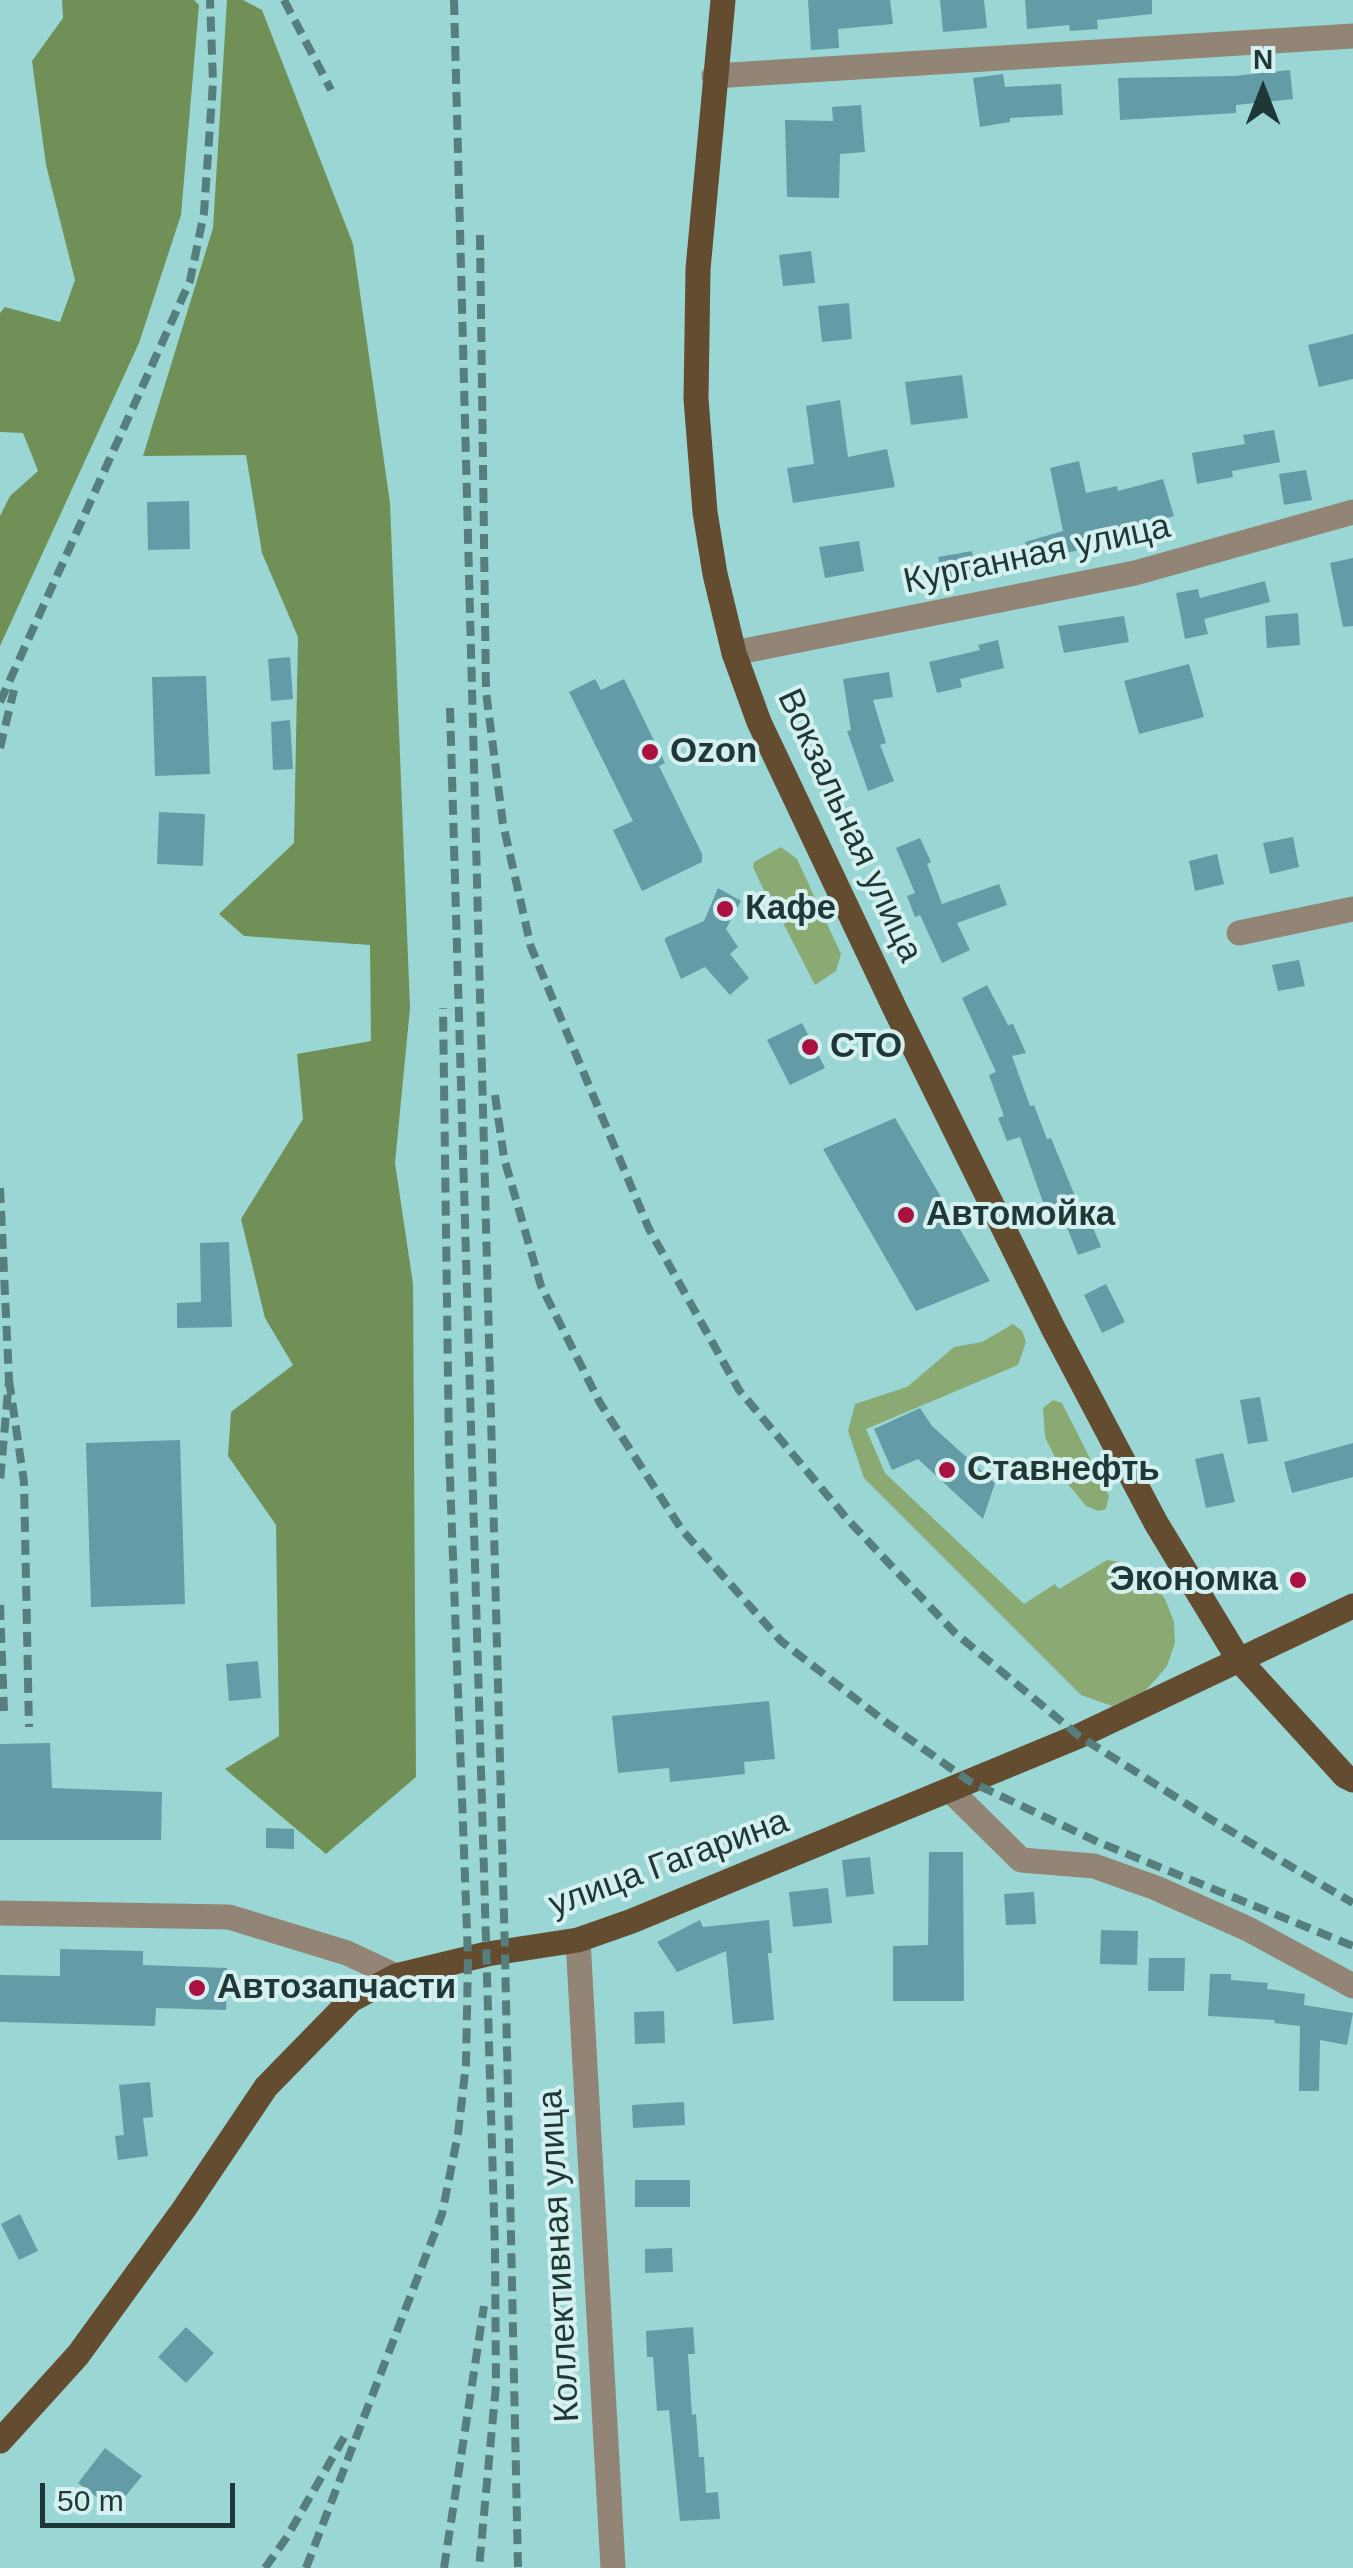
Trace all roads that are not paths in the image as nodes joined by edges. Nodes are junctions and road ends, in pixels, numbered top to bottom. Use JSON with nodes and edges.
{"nodes":[{"id":1,"x":723,"y":0,"type":"edge"},
{"id":2,"x":1353,"y":36,"type":"edge"},
{"id":3,"x":714,"y":76,"type":"junction"},
{"id":4,"x":1353,"y":512,"type":"edge"},
{"id":5,"x":734,"y":653,"type":"junction"},
{"id":6,"x":1353,"y":909,"type":"edge"},
{"id":7,"x":1240,"y":933,"type":"dead end"},
{"id":8,"x":1353,"y":1606,"type":"edge"},
{"id":9,"x":1239,"y":1660,"type":"junction"},
{"id":10,"x":1353,"y":1780,"type":"edge"},
{"id":11,"x":950,"y":1790,"type":"junction"},
{"id":12,"x":0,"y":1913,"type":"edge"},
{"id":13,"x":578,"y":1940,"type":"junction"},
{"id":14,"x":396,"y":1976,"type":"junction"},
{"id":15,"x":1353,"y":1986,"type":"edge"},
{"id":16,"x":0,"y":2441,"type":"edge"},
{"id":17,"x":613,"y":2568,"type":"edge"}],
"edges":[{"from":1,"to":3,"type":"main road","name":"Вокзальная улица"},
{"from":2,"to":3,"type":"street"},
{"from":3,"to":5,"type":"main road","name":"Вокзальная улица"},
{"from":4,"to":5,"type":"street","name":"Курганная улица"},
{"from":5,"to":9,"type":"main road","name":"Вокзальная улица"},
{"from":6,"to":7,"type":"street"},
{"from":8,"to":9,"type":"main road","name":"улица Гагарина"},
{"from":9,"to":10,"type":"main road","name":"Вокзальная улица"},
{"from":9,"to":11,"type":"main road","name":"улица Гагарина"},
{"from":11,"to":13,"type":"main road","name":"улица Гагарина"},
{"from":11,"to":15,"type":"street"},
{"from":12,"to":14,"type":"street"},
{"from":13,"to":14,"type":"main road","name":"улица Гагарина"},
{"from":13,"to":17,"type":"street","name":"Коллективная улица"},
{"from":14,"to":16,"type":"main road","name":"улица Гагарина"}]}
